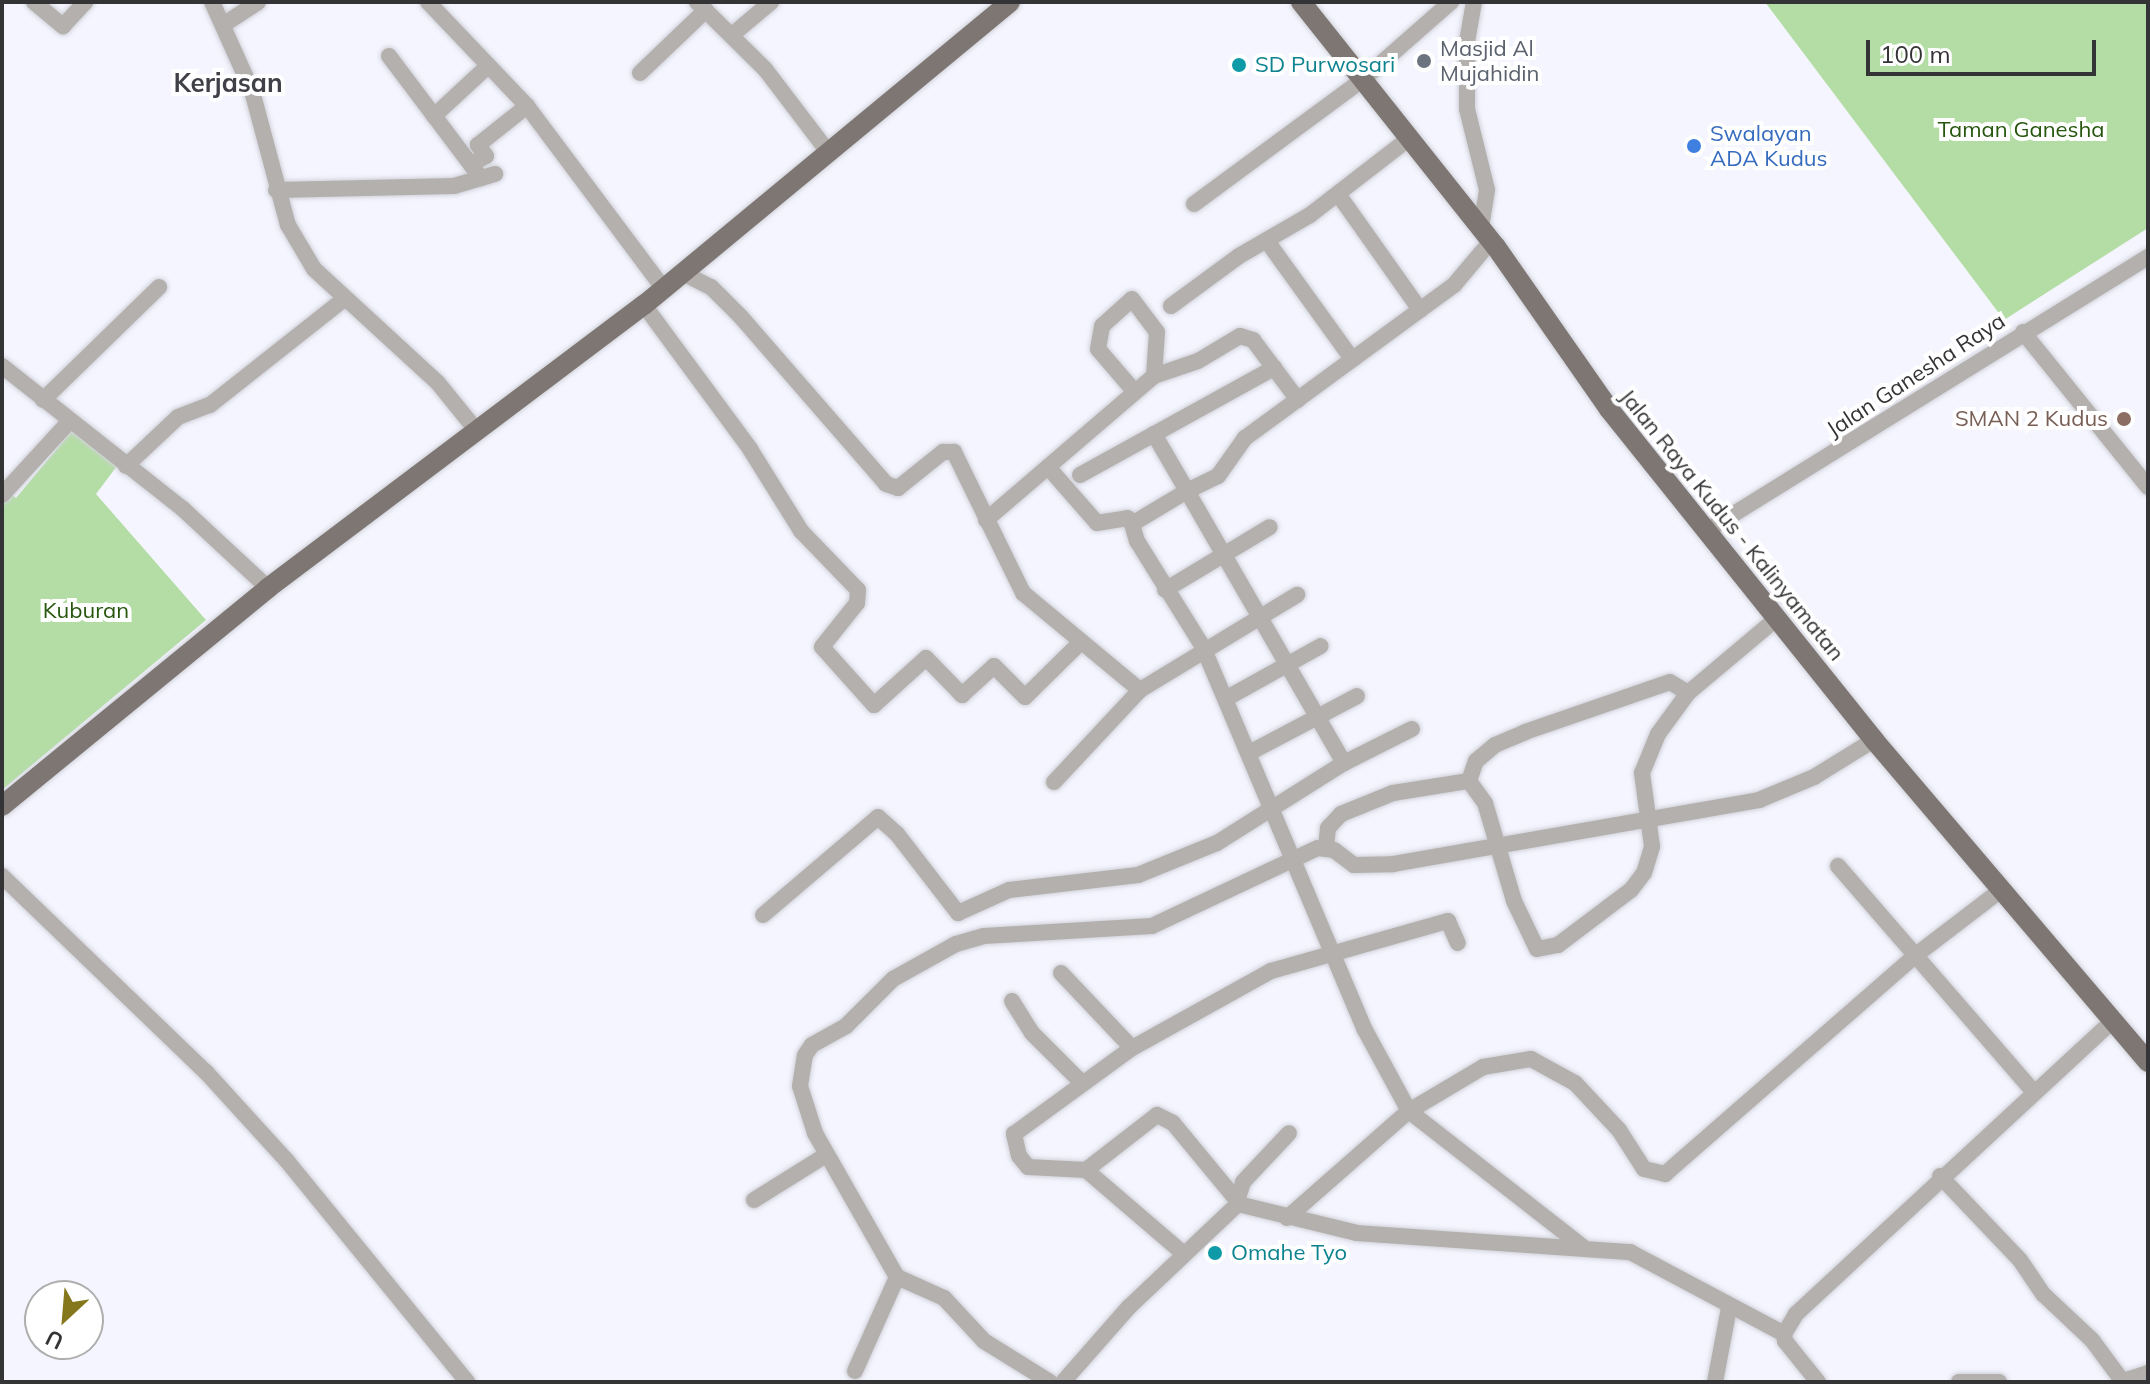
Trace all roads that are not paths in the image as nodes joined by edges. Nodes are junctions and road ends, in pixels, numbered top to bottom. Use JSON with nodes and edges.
{"nodes":[{"id":1,"x":34,"y":2,"type":"edge"},
{"id":2,"x":85,"y":2,"type":"edge"},
{"id":3,"x":212,"y":2,"type":"edge"},
{"id":4,"x":258,"y":2,"type":"edge"},
{"id":5,"x":428,"y":2,"type":"edge"},
{"id":6,"x":1010,"y":2,"type":"edge"},
{"id":7,"x":1301,"y":2,"type":"edge"},
{"id":8,"x":1451,"y":2,"type":"edge"},
{"id":9,"x":1474,"y":2,"type":"edge"},
{"id":10,"x":765,"y":4,"type":"edge"},
{"id":11,"x":701,"y":6,"type":"edge"},
{"id":12,"x":226,"y":23,"type":"junction"},
{"id":13,"x":732,"y":35,"type":"junction"},
{"id":14,"x":389,"y":56,"type":"dead end"},
{"id":15,"x":488,"y":66,"type":"junction"},
{"id":16,"x":640,"y":73,"type":"dead end"},
{"id":17,"x":1361,"y":81,"type":"junction"},
{"id":18,"x":527,"y":106,"type":"junction"},
{"id":19,"x":434,"y":116,"type":"junction"},
{"id":20,"x":1407,"y":140,"type":"junction"},
{"id":21,"x":829,"y":153,"type":"junction"},
{"id":22,"x":482,"y":172,"type":"junction"},
{"id":23,"x":276,"y":190,"type":"junction"},
{"id":24,"x":1338,"y":194,"type":"junction"},
{"id":25,"x":1194,"y":204,"type":"dead end"},
{"id":26,"x":1486,"y":235,"type":"junction"},
{"id":27,"x":1267,"y":241,"type":"junction"},
{"id":28,"x":2148,"y":257,"type":"edge"},
{"id":29,"x":683,"y":273,"type":"junction"},
{"id":30,"x":159,"y":287,"type":"dead end"},
{"id":31,"x":664,"y":289,"type":"junction"},
{"id":32,"x":344,"y":299,"type":"junction"},
{"id":33,"x":644,"y":305,"type":"junction"},
{"id":34,"x":1171,"y":306,"type":"dead end"},
{"id":35,"x":1420,"y":310,"type":"junction"},
{"id":36,"x":2023,"y":332,"type":"junction"},
{"id":37,"x":1352,"y":359,"type":"junction"},
{"id":38,"x":2,"y":366,"type":"edge"},
{"id":39,"x":1274,"y":368,"type":"junction"},
{"id":40,"x":1154,"y":376,"type":"junction"},
{"id":41,"x":1134,"y":391,"type":"junction"},
{"id":42,"x":43,"y":400,"type":"junction"},
{"id":43,"x":1298,"y":400,"type":"junction"},
{"id":44,"x":69,"y":422,"type":"junction"},
{"id":45,"x":476,"y":430,"type":"junction"},
{"id":46,"x":1154,"y":434,"type":"junction"},
{"id":47,"x":126,"y":466,"type":"junction"},
{"id":48,"x":1048,"y":467,"type":"junction"},
{"id":49,"x":1080,"y":475,"type":"dead end"},
{"id":50,"x":2148,"y":487,"type":"edge"},
{"id":51,"x":1187,"y":491,"type":"junction"},
{"id":52,"x":2,"y":495,"type":"edge"},
{"id":53,"x":986,"y":520,"type":"junction"},
{"id":54,"x":1132,"y":524,"type":"junction"},
{"id":55,"x":1270,"y":527,"type":"dead end"},
{"id":56,"x":1708,"y":530,"type":"junction"},
{"id":57,"x":1225,"y":553,"type":"junction"},
{"id":58,"x":268,"y":588,"type":"junction"},
{"id":59,"x":1165,"y":590,"type":"junction"},
{"id":60,"x":1297,"y":595,"type":"dead end"},
{"id":61,"x":1777,"y":618,"type":"junction"},
{"id":62,"x":1258,"y":619,"type":"junction"},
{"id":63,"x":1081,"y":642,"type":"junction"},
{"id":64,"x":1321,"y":646,"type":"dead end"},
{"id":65,"x":1203,"y":647,"type":"junction"},
{"id":66,"x":1285,"y":663,"type":"junction"},
{"id":67,"x":1140,"y":690,"type":"junction"},
{"id":68,"x":1688,"y":693,"type":"junction"},
{"id":69,"x":1357,"y":696,"type":"dead end"},
{"id":70,"x":1227,"y":698,"type":"junction"},
{"id":71,"x":1317,"y":715,"type":"junction"},
{"id":72,"x":1412,"y":729,"type":"dead end"},
{"id":73,"x":1874,"y":740,"type":"junction"},
{"id":74,"x":1249,"y":753,"type":"junction"},
{"id":75,"x":1344,"y":763,"type":"junction"},
{"id":76,"x":1469,"y":781,"type":"junction"},
{"id":77,"x":1054,"y":782,"type":"dead end"},
{"id":78,"x":2,"y":806,"type":"edge"},
{"id":79,"x":1271,"y":808,"type":"junction"},
{"id":80,"x":1648,"y":818,"type":"junction"},
{"id":81,"x":1500,"y":844,"type":"junction"},
{"id":82,"x":1326,"y":847,"type":"junction"},
{"id":83,"x":1294,"y":862,"type":"junction"},
{"id":84,"x":1838,"y":866,"type":"dead end"},
{"id":85,"x":2,"y":876,"type":"edge"},
{"id":86,"x":2001,"y":890,"type":"junction"},
{"id":87,"x":763,"y":915,"type":"dead end"},
{"id":88,"x":1458,"y":943,"type":"dead end"},
{"id":89,"x":1334,"y":954,"type":"junction"},
{"id":90,"x":1916,"y":955,"type":"junction"},
{"id":91,"x":1061,"y":973,"type":"dead end"},
{"id":92,"x":1012,"y":1001,"type":"dead end"},
{"id":93,"x":2113,"y":1020,"type":"junction"},
{"id":94,"x":1132,"y":1048,"type":"junction"},
{"id":95,"x":2148,"y":1062,"type":"edge"},
{"id":96,"x":1082,"y":1083,"type":"junction"},
{"id":97,"x":2033,"y":1091,"type":"junction"},
{"id":98,"x":1409,"y":1111,"type":"junction"},
{"id":99,"x":1289,"y":1133,"type":"dead end"},
{"id":100,"x":826,"y":1155,"type":"junction"},
{"id":101,"x":1086,"y":1170,"type":"junction"},
{"id":102,"x":1940,"y":1176,"type":"junction"},
{"id":103,"x":754,"y":1200,"type":"dead end"},
{"id":104,"x":1236,"y":1201,"type":"junction"},
{"id":105,"x":1287,"y":1218,"type":"junction"},
{"id":106,"x":1583,"y":1247,"type":"junction"},
{"id":107,"x":1184,"y":1254,"type":"junction"},
{"id":108,"x":897,"y":1277,"type":"junction"},
{"id":109,"x":1729,"y":1308,"type":"junction"},
{"id":110,"x":1784,"y":1334,"type":"junction"},
{"id":111,"x":855,"y":1371,"type":"dead end"},
{"id":112,"x":2148,"y":1373,"type":"edge"},
{"id":113,"x":467,"y":1382,"type":"edge"},
{"id":114,"x":1050,"y":1382,"type":"edge"},
{"id":115,"x":1063,"y":1382,"type":"edge"},
{"id":116,"x":1715,"y":1382,"type":"edge"},
{"id":117,"x":1818,"y":1382,"type":"edge"},
{"id":118,"x":1959,"y":1382,"type":"edge"},
{"id":119,"x":1999,"y":1382,"type":"edge"},
{"id":120,"x":2122,"y":1382,"type":"edge"}],
"edges":[{"from":1,"to":2,"type":"street"},
{"from":3,"to":12,"type":"street"},
{"from":4,"to":12,"type":"street"},
{"from":5,"to":15,"type":"street"},
{"from":6,"to":21,"type":"main road"},
{"from":7,"to":17,"type":"main road","name":"Jalan Raya Kudus - Kalinyamatan"},
{"from":8,"to":17,"type":"street"},
{"from":9,"to":26,"type":"street"},
{"from":10,"to":13,"type":"street"},
{"from":11,"to":13,"type":"street"},
{"from":11,"to":16,"type":"street"},
{"from":12,"to":23,"type":"street"},
{"from":13,"to":21,"type":"street"},
{"from":14,"to":19,"type":"street"},
{"from":15,"to":18,"type":"street"},
{"from":15,"to":19,"type":"street"},
{"from":17,"to":20,"type":"main road","name":"Jalan Raya Kudus - Kalinyamatan"},
{"from":17,"to":25,"type":"street"},
{"from":18,"to":22,"type":"street"},
{"from":18,"to":31,"type":"street"},
{"from":19,"to":22,"type":"street"},
{"from":20,"to":24,"type":"street"},
{"from":20,"to":26,"type":"main road","name":"Jalan Raya Kudus - Kalinyamatan"},
{"from":21,"to":29,"type":"main road"},
{"from":22,"to":23,"type":"street"},
{"from":23,"to":32,"type":"street"},
{"from":24,"to":27,"type":"street"},
{"from":24,"to":35,"type":"street"},
{"from":26,"to":35,"type":"street"},
{"from":26,"to":56,"type":"main road","name":"Jalan Raya Kudus - Kalinyamatan"},
{"from":27,"to":34,"type":"street"},
{"from":27,"to":37,"type":"street"},
{"from":28,"to":36,"type":"street","name":"Jalan Ganesha Raya"},
{"from":29,"to":31,"type":"main road"},
{"from":29,"to":53,"type":"street"},
{"from":30,"to":42,"type":"street"},
{"from":31,"to":33,"type":"main road"},
{"from":32,"to":45,"type":"street"},
{"from":32,"to":47,"type":"street"},
{"from":33,"to":45,"type":"main road"},
{"from":33,"to":63,"type":"street"},
{"from":35,"to":37,"type":"street"},
{"from":36,"to":50,"type":"street"},
{"from":36,"to":56,"type":"street","name":"Jalan Ganesha Raya"},
{"from":37,"to":43,"type":"street"},
{"from":38,"to":42,"type":"street"},
{"from":39,"to":40,"type":"street"},
{"from":39,"to":43,"type":"street"},
{"from":39,"to":46,"type":"street"},
{"from":40,"to":41,"type":"street"},
{"from":40,"to":41,"type":"street"},
{"from":41,"to":48,"type":"street"},
{"from":42,"to":44,"type":"street"},
{"from":43,"to":51,"type":"street"},
{"from":44,"to":47,"type":"street"},
{"from":44,"to":52,"type":"street"},
{"from":45,"to":58,"type":"main road"},
{"from":46,"to":49,"type":"street"},
{"from":46,"to":51,"type":"street"},
{"from":47,"to":58,"type":"street"},
{"from":48,"to":53,"type":"street"},
{"from":48,"to":54,"type":"street"},
{"from":51,"to":54,"type":"street"},
{"from":51,"to":57,"type":"street"},
{"from":53,"to":63,"type":"street"},
{"from":54,"to":59,"type":"street"},
{"from":55,"to":57,"type":"street"},
{"from":56,"to":61,"type":"main road","name":"Jalan Raya Kudus - Kalinyamatan"},
{"from":57,"to":59,"type":"street"},
{"from":57,"to":62,"type":"street"},
{"from":58,"to":78,"type":"main road"},
{"from":59,"to":65,"type":"street"},
{"from":60,"to":62,"type":"street"},
{"from":61,"to":68,"type":"street"},
{"from":61,"to":73,"type":"main road","name":"Jalan Raya Kudus - Kalinyamatan"},
{"from":62,"to":65,"type":"street"},
{"from":62,"to":66,"type":"street"},
{"from":63,"to":67,"type":"street"},
{"from":64,"to":66,"type":"street"},
{"from":65,"to":67,"type":"street"},
{"from":65,"to":70,"type":"street"},
{"from":66,"to":70,"type":"street"},
{"from":66,"to":71,"type":"street"},
{"from":67,"to":77,"type":"street"},
{"from":68,"to":76,"type":"street"},
{"from":68,"to":80,"type":"street"},
{"from":69,"to":71,"type":"street"},
{"from":70,"to":74,"type":"street"},
{"from":71,"to":74,"type":"street"},
{"from":71,"to":75,"type":"street"},
{"from":72,"to":75,"type":"street"},
{"from":73,"to":80,"type":"street"},
{"from":73,"to":86,"type":"main road","name":"Jalan Raya Kudus - Kalinyamatan"},
{"from":74,"to":79,"type":"street"},
{"from":75,"to":79,"type":"street"},
{"from":76,"to":81,"type":"street"},
{"from":76,"to":82,"type":"street"},
{"from":79,"to":83,"type":"street"},
{"from":79,"to":87,"type":"street"},
{"from":80,"to":81,"type":"street"},
{"from":80,"to":81,"type":"street"},
{"from":81,"to":82,"type":"street"},
{"from":82,"to":83,"type":"street"},
{"from":83,"to":89,"type":"street"},
{"from":83,"to":100,"type":"street"},
{"from":84,"to":90,"type":"street"},
{"from":85,"to":113,"type":"street"},
{"from":86,"to":90,"type":"street"},
{"from":86,"to":93,"type":"main road","name":"Jalan Raya Kudus - Kalinyamatan"},
{"from":88,"to":89,"type":"street"},
{"from":89,"to":94,"type":"street"},
{"from":89,"to":98,"type":"street"},
{"from":90,"to":97,"type":"street"},
{"from":90,"to":98,"type":"street"},
{"from":91,"to":94,"type":"street"},
{"from":92,"to":96,"type":"street"},
{"from":93,"to":95,"type":"main road","name":"Jalan Raya Kudus - Kalinyamatan"},
{"from":93,"to":97,"type":"street"},
{"from":94,"to":96,"type":"street"},
{"from":96,"to":101,"type":"street"},
{"from":97,"to":102,"type":"street"},
{"from":98,"to":105,"type":"street"},
{"from":98,"to":106,"type":"street"},
{"from":99,"to":104,"type":"street"},
{"from":100,"to":103,"type":"street"},
{"from":100,"to":108,"type":"street"},
{"from":101,"to":104,"type":"street"},
{"from":101,"to":107,"type":"street"},
{"from":102,"to":110,"type":"street"},
{"from":102,"to":120,"type":"street"},
{"from":104,"to":105,"type":"street"},
{"from":104,"to":107,"type":"street"},
{"from":105,"to":106,"type":"street"},
{"from":106,"to":109,"type":"street"},
{"from":107,"to":115,"type":"street"},
{"from":108,"to":111,"type":"street"},
{"from":108,"to":114,"type":"street"},
{"from":109,"to":110,"type":"street"},
{"from":109,"to":116,"type":"street"},
{"from":110,"to":117,"type":"street"},
{"from":112,"to":120,"type":"street"},
{"from":118,"to":119,"type":"street"}]}
